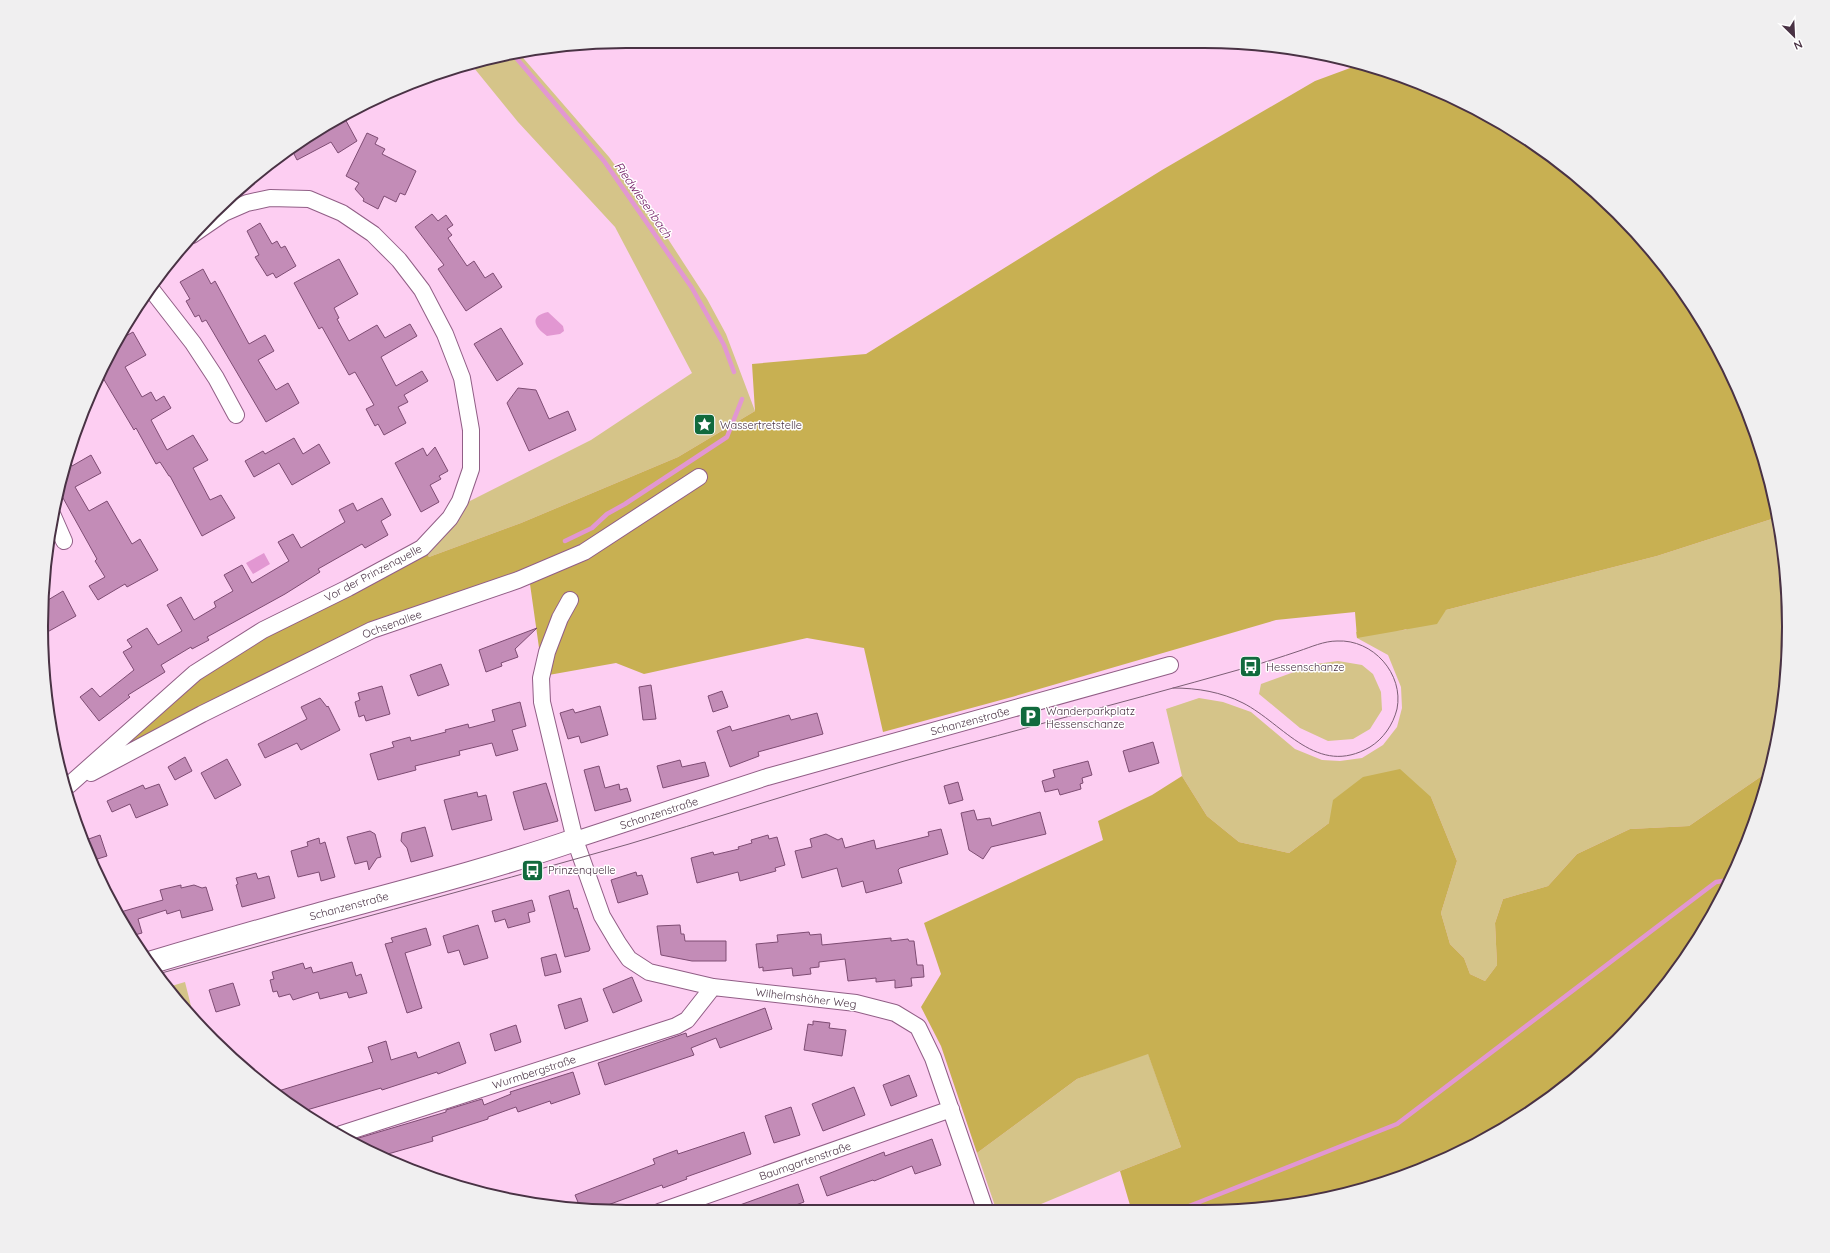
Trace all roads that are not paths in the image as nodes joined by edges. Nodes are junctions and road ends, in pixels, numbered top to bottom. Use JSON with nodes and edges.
{"nodes":[{"id":1,"x":215,"y":219,"type":"edge"},
{"id":2,"x":154,"y":293,"type":"edge"},
{"id":3,"x":236,"y":415,"type":"dead end"},
{"id":4,"x":699,"y":477,"type":"dead end"},
{"id":5,"x":57,"y":525,"type":"edge"},
{"id":6,"x":64,"y":541,"type":"dead end"},
{"id":7,"x":570,"y":600,"type":"dead end"},
{"id":8,"x":1170,"y":665,"type":"dead end"},
{"id":9,"x":70,"y":783,"type":"edge"},
{"id":10,"x":70,"y":784,"type":"edge"},
{"id":11,"x":575,"y":840,"type":"junction"},
{"id":12,"x":155,"y":961,"type":"edge"},
{"id":13,"x":713,"y":987,"type":"junction"},
{"id":14,"x":951,"y":1109,"type":"junction"},
{"id":15,"x":347,"y":1132,"type":"edge"},
{"id":16,"x":679,"y":1205,"type":"edge"},
{"id":17,"x":984,"y":1205,"type":"edge"}],
"edges":[{"from":1,"to":9,"type":"street","name":"Vor der Prinzenquelle"},
{"from":2,"to":3,"type":"street"},
{"from":4,"to":10,"type":"street","name":"Ochsenallee"},
{"from":5,"to":6,"type":"street"},
{"from":7,"to":11,"type":"street"},
{"from":8,"to":11,"type":"street","name":"Schanzenstraße"},
{"from":11,"to":12,"type":"street","name":"Schanzenstraße"},
{"from":11,"to":13,"type":"street","name":"Wilhelmshöher Weg"},
{"from":13,"to":14,"type":"street","name":"Wilhelmshöher Weg"},
{"from":13,"to":15,"type":"street","name":"Wurmbergstraße"},
{"from":14,"to":16,"type":"street","name":"Baumgartenstraße"},
{"from":14,"to":17,"type":"street","name":"Wilhelmshöher Weg"}]}
